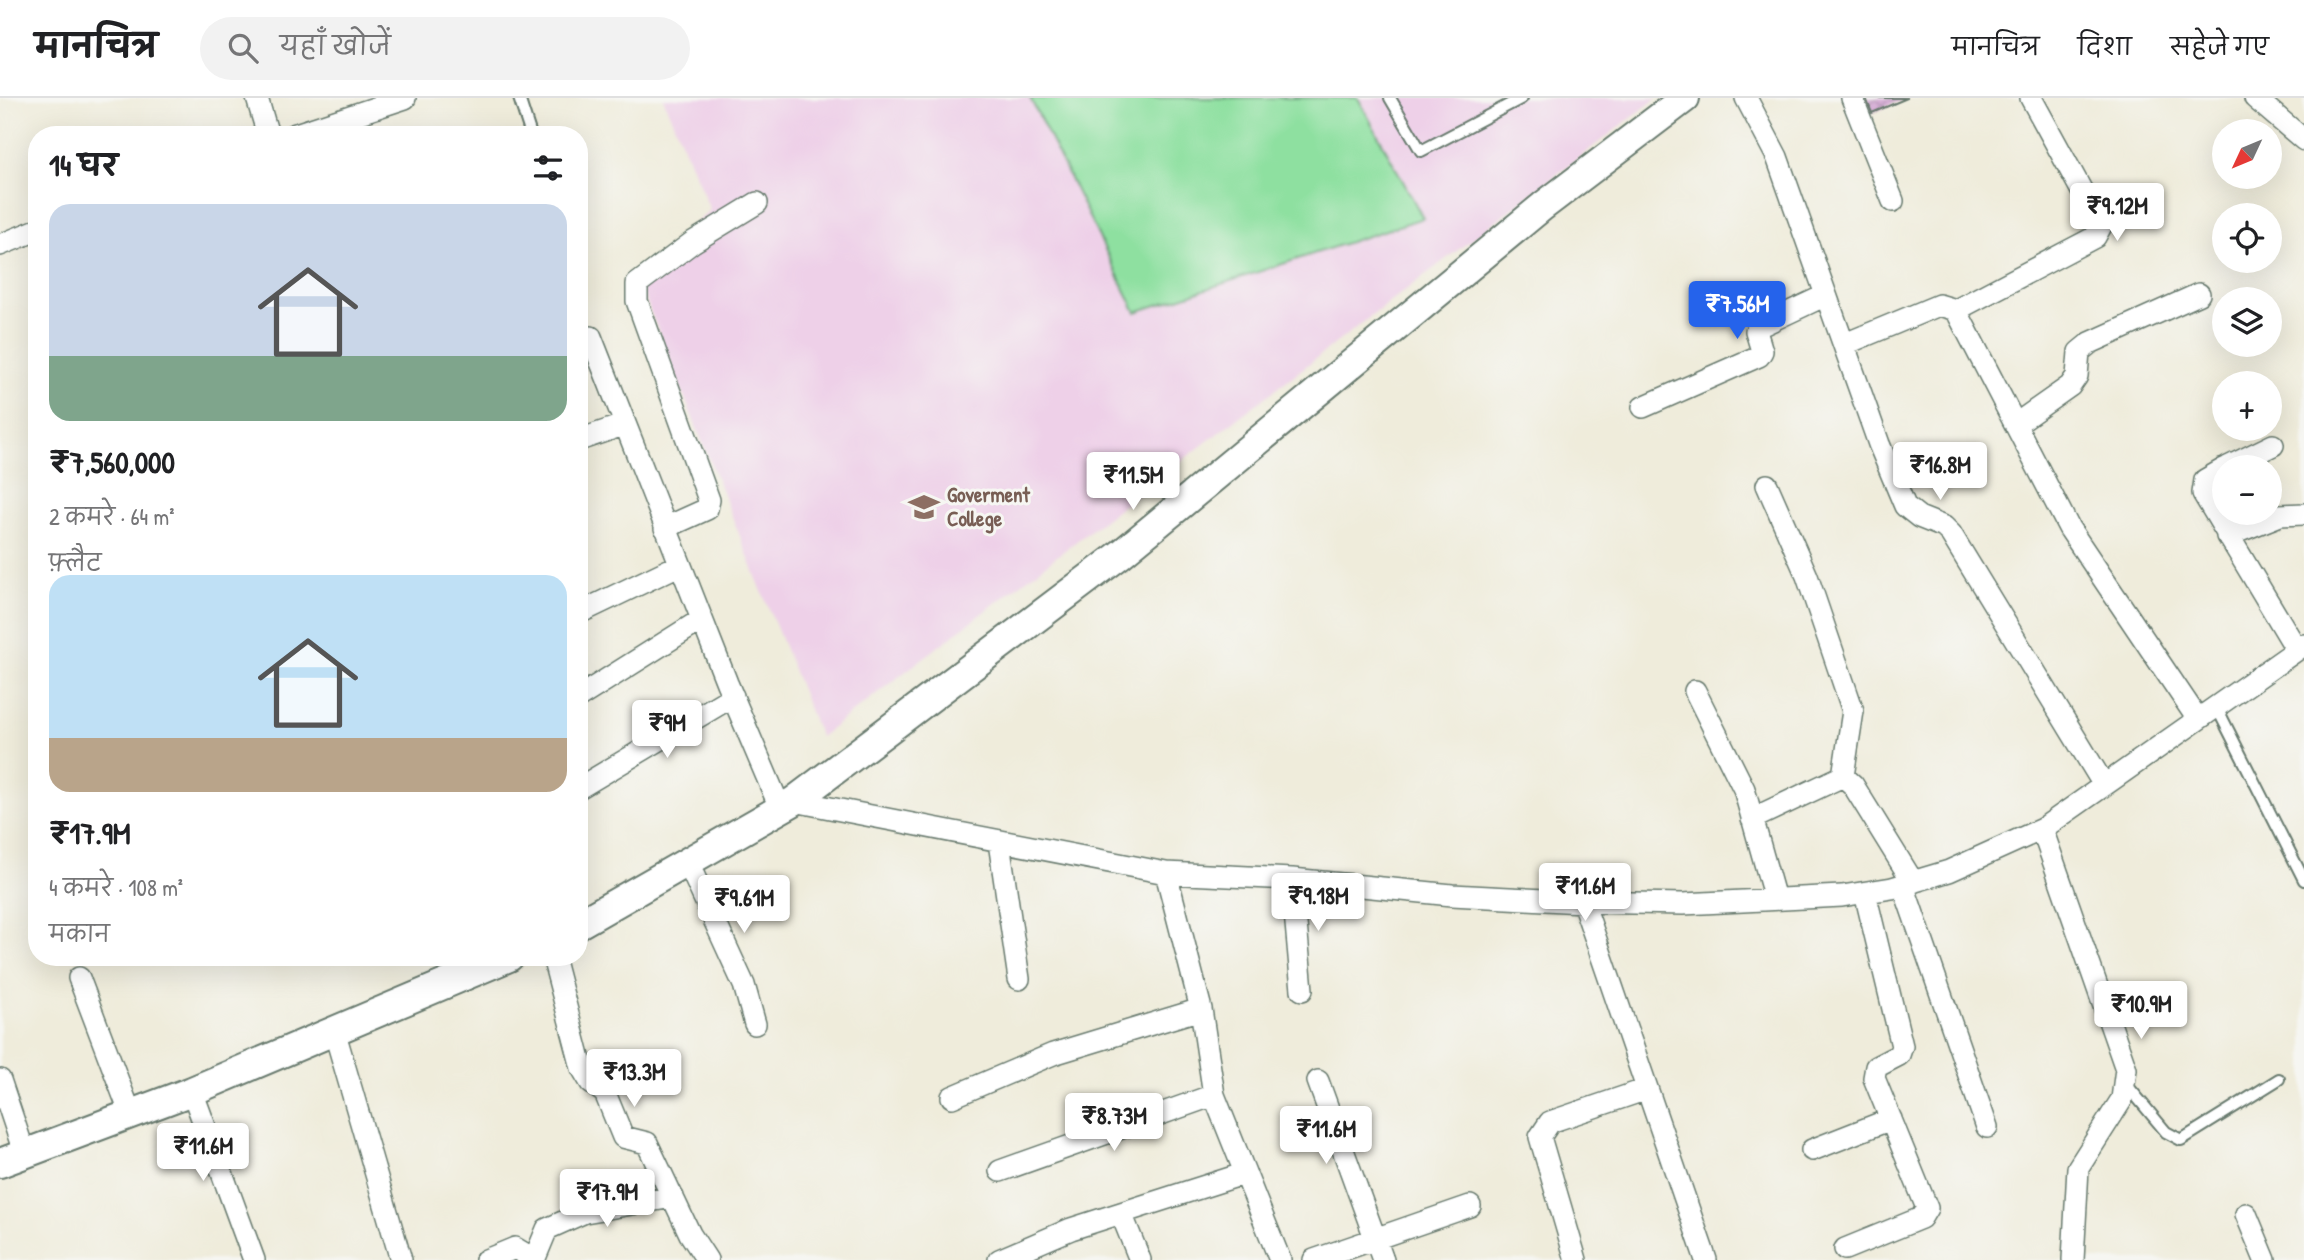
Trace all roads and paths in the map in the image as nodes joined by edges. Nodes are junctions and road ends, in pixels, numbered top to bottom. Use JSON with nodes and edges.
{"nodes":[{"id":1,"x":257,"y":98,"type":"edge"},
{"id":2,"x":405,"y":98,"type":"edge"},
{"id":3,"x":519,"y":98,"type":"edge"},
{"id":4,"x":1390,"y":98,"type":"edge"},
{"id":5,"x":1522,"y":98,"type":"edge"},
{"id":6,"x":1685,"y":98,"type":"edge"},
{"id":7,"x":1746,"y":98,"type":"edge"},
{"id":8,"x":1852,"y":98,"type":"edge"},
{"id":9,"x":2031,"y":98,"type":"edge"},
{"id":10,"x":2255,"y":98,"type":"edge"},
{"id":11,"x":265,"y":126,"type":"edge"},
{"id":12,"x":320,"y":126,"type":"edge"},
{"id":13,"x":528,"y":126,"type":"edge"},
{"id":14,"x":2304,"y":140,"type":"edge"},
{"id":15,"x":1893,"y":201,"type":"dead end"},
{"id":16,"x":757,"y":203,"type":"dead end"},
{"id":17,"x":28,"y":234,"type":"edge"},
{"id":18,"x":0,"y":245,"type":"edge"},
{"id":19,"x":2199,"y":294,"type":"dead end"},
{"id":20,"x":1826,"y":295,"type":"junction"},
{"id":21,"x":1955,"y":310,"type":"junction"},
{"id":22,"x":590,"y":337,"type":"dead end"},
{"id":23,"x":1845,"y":344,"type":"junction"},
{"id":24,"x":600,"y":361,"type":"junction"},
{"id":25,"x":588,"y":365,"type":"edge"},
{"id":26,"x":1643,"y":407,"type":"dead end"},
{"id":27,"x":2016,"y":424,"type":"junction"},
{"id":28,"x":623,"y":425,"type":"junction"},
{"id":29,"x":588,"y":437,"type":"edge"},
{"id":30,"x":2273,"y":445,"type":"dead end"},
{"id":31,"x":2253,"y":455,"type":"edge"},
{"id":32,"x":2212,"y":475,"type":"edge"},
{"id":33,"x":1767,"y":485,"type":"dead end"},
{"id":34,"x":2212,"y":509,"type":"edge"},
{"id":35,"x":2304,"y":514,"type":"edge"},
{"id":36,"x":2221,"y":525,"type":"edge"},
{"id":37,"x":664,"y":528,"type":"junction"},
{"id":38,"x":2227,"y":536,"type":"junction"},
{"id":39,"x":679,"y":565,"type":"junction"},
{"id":40,"x":588,"y":609,"type":"edge"},
{"id":41,"x":701,"y":620,"type":"junction"},
{"id":42,"x":2301,"y":648,"type":"edge"},
{"id":43,"x":588,"y":690,"type":"edge"},
{"id":44,"x":1695,"y":691,"type":"dead end"},
{"id":45,"x":733,"y":696,"type":"junction"},
{"id":46,"x":2216,"y":706,"type":"junction"},
{"id":47,"x":2197,"y":718,"type":"junction"},
{"id":48,"x":1843,"y":776,"type":"junction"},
{"id":49,"x":588,"y":783,"type":"edge"},
{"id":50,"x":2104,"y":785,"type":"junction"},
{"id":51,"x":788,"y":806,"type":"junction"},
{"id":52,"x":1752,"y":819,"type":"junction"},
{"id":53,"x":2042,"y":829,"type":"junction"},
{"id":54,"x":999,"y":842,"type":"junction"},
{"id":55,"x":688,"y":863,"type":"junction"},
{"id":56,"x":1166,"y":873,"type":"junction"},
{"id":57,"x":1292,"y":879,"type":"junction"},
{"id":58,"x":2304,"y":880,"type":"edge"},
{"id":59,"x":1908,"y":884,"type":"junction"},
{"id":60,"x":1865,"y":892,"type":"junction"},
{"id":61,"x":1775,"y":900,"type":"junction"},
{"id":62,"x":1583,"y":902,"type":"junction"},
{"id":63,"x":588,"y":920,"type":"edge"},
{"id":64,"x":470,"y":966,"type":"edge"},
{"id":65,"x":556,"y":966,"type":"edge"},
{"id":66,"x":79,"y":978,"type":"dead end"},
{"id":67,"x":1020,"y":979,"type":"dead end"},
{"id":68,"x":1302,"y":990,"type":"dead end"},
{"id":69,"x":1201,"y":1009,"type":"junction"},
{"id":70,"x":755,"y":1024,"type":"dead end"},
{"id":71,"x":334,"y":1030,"type":"junction"},
{"id":72,"x":2278,"y":1079,"type":"dead end"},
{"id":73,"x":0,"y":1080,"type":"edge"},
{"id":74,"x":1318,"y":1081,"type":"dead end"},
{"id":75,"x":2126,"y":1084,"type":"junction"},
{"id":76,"x":1647,"y":1089,"type":"junction"},
{"id":77,"x":192,"y":1091,"type":"junction"},
{"id":78,"x":1214,"y":1095,"type":"junction"},
{"id":79,"x":952,"y":1097,"type":"dead end"},
{"id":80,"x":131,"y":1115,"type":"junction"},
{"id":81,"x":1891,"y":1119,"type":"junction"},
{"id":82,"x":1987,"y":1127,"type":"dead end"},
{"id":83,"x":1812,"y":1150,"type":"dead end"},
{"id":84,"x":12,"y":1159,"type":"edge"},
{"id":85,"x":1000,"y":1171,"type":"dead end"},
{"id":86,"x":1243,"y":1174,"type":"junction"},
{"id":87,"x":673,"y":1197,"type":"junction"},
{"id":88,"x":1470,"y":1206,"type":"dead end"},
{"id":89,"x":1121,"y":1213,"type":"junction"},
{"id":90,"x":2246,"y":1214,"type":"dead end"},
{"id":91,"x":1374,"y":1237,"type":"junction"},
{"id":92,"x":1845,"y":1249,"type":"dead end"},
{"id":93,"x":1011,"y":1258,"type":"edge"},
{"id":94,"x":535,"y":1259,"type":"edge"},
{"id":95,"x":254,"y":1260,"type":"edge"},
{"id":96,"x":401,"y":1260,"type":"edge"},
{"id":97,"x":486,"y":1260,"type":"edge"},
{"id":98,"x":707,"y":1260,"type":"edge"},
{"id":99,"x":1140,"y":1260,"type":"edge"},
{"id":100,"x":1280,"y":1260,"type":"edge"},
{"id":101,"x":1314,"y":1260,"type":"edge"},
{"id":102,"x":1383,"y":1260,"type":"edge"},
{"id":103,"x":1576,"y":1260,"type":"edge"},
{"id":104,"x":1706,"y":1260,"type":"edge"},
{"id":105,"x":2073,"y":1260,"type":"edge"},
{"id":106,"x":2265,"y":1260,"type":"edge"}],
"edges":[{"from":1,"to":11,"type":"street"},
{"from":2,"to":12,"type":"street"},
{"from":3,"to":13,"type":"lane"},
{"from":4,"to":5,"type":"lane"},
{"from":6,"to":51,"type":"street"},
{"from":7,"to":20,"type":"street"},
{"from":8,"to":15,"type":"street"},
{"from":9,"to":21,"type":"street"},
{"from":10,"to":14,"type":"street"},
{"from":16,"to":37,"type":"street"},
{"from":17,"to":18,"type":"street"},
{"from":19,"to":27,"type":"street"},
{"from":20,"to":23,"type":"street"},
{"from":20,"to":26,"type":"street"},
{"from":21,"to":23,"type":"street"},
{"from":21,"to":27,"type":"street"},
{"from":22,"to":24,"type":"street"},
{"from":23,"to":50,"type":"street"},
{"from":24,"to":25,"type":"street"},
{"from":24,"to":28,"type":"street"},
{"from":27,"to":47,"type":"street"},
{"from":28,"to":29,"type":"street"},
{"from":28,"to":37,"type":"street"},
{"from":30,"to":31,"type":"street"},
{"from":32,"to":34,"type":"street"},
{"from":33,"to":48,"type":"street"},
{"from":35,"to":38,"type":"street"},
{"from":36,"to":38,"type":"street"},
{"from":37,"to":39,"type":"street"},
{"from":38,"to":42,"type":"street"},
{"from":39,"to":40,"type":"street"},
{"from":39,"to":41,"type":"street"},
{"from":41,"to":43,"type":"street"},
{"from":41,"to":45,"type":"street"},
{"from":42,"to":46,"type":"street"},
{"from":44,"to":52,"type":"street"},
{"from":45,"to":49,"type":"street"},
{"from":45,"to":51,"type":"street"},
{"from":46,"to":47,"type":"street"},
{"from":46,"to":58,"type":"lane"},
{"from":47,"to":50,"type":"street"},
{"from":48,"to":52,"type":"street"},
{"from":48,"to":59,"type":"street"},
{"from":50,"to":53,"type":"street"},
{"from":51,"to":54,"type":"street"},
{"from":51,"to":55,"type":"street"},
{"from":52,"to":61,"type":"street"},
{"from":53,"to":59,"type":"street"},
{"from":53,"to":75,"type":"street"},
{"from":54,"to":56,"type":"street"},
{"from":54,"to":67,"type":"street"},
{"from":55,"to":63,"type":"street"},
{"from":55,"to":70,"type":"street"},
{"from":56,"to":57,"type":"street"},
{"from":56,"to":69,"type":"street"},
{"from":57,"to":62,"type":"street"},
{"from":57,"to":68,"type":"street"},
{"from":59,"to":60,"type":"street"},
{"from":59,"to":82,"type":"street"},
{"from":60,"to":61,"type":"street"},
{"from":60,"to":81,"type":"street"},
{"from":61,"to":62,"type":"street"},
{"from":62,"to":76,"type":"street"},
{"from":64,"to":71,"type":"street"},
{"from":65,"to":87,"type":"street"},
{"from":66,"to":80,"type":"street"},
{"from":69,"to":78,"type":"street"},
{"from":69,"to":79,"type":"street"},
{"from":71,"to":77,"type":"street"},
{"from":71,"to":96,"type":"street"},
{"from":72,"to":75,"type":"lane"},
{"from":73,"to":84,"type":"street"},
{"from":74,"to":91,"type":"street"},
{"from":75,"to":105,"type":"street"},
{"from":76,"to":103,"type":"street"},
{"from":76,"to":104,"type":"street"},
{"from":77,"to":80,"type":"street"},
{"from":77,"to":95,"type":"street"},
{"from":78,"to":85,"type":"street"},
{"from":78,"to":86,"type":"street"},
{"from":80,"to":84,"type":"street"},
{"from":81,"to":83,"type":"street"},
{"from":81,"to":92,"type":"street"},
{"from":86,"to":89,"type":"street"},
{"from":86,"to":100,"type":"street"},
{"from":87,"to":94,"type":"street"},
{"from":87,"to":98,"type":"street"},
{"from":88,"to":91,"type":"street"},
{"from":89,"to":93,"type":"street"},
{"from":89,"to":99,"type":"street"},
{"from":90,"to":106,"type":"street"},
{"from":91,"to":101,"type":"street"},
{"from":91,"to":102,"type":"street"},
{"from":94,"to":97,"type":"street"}]}
